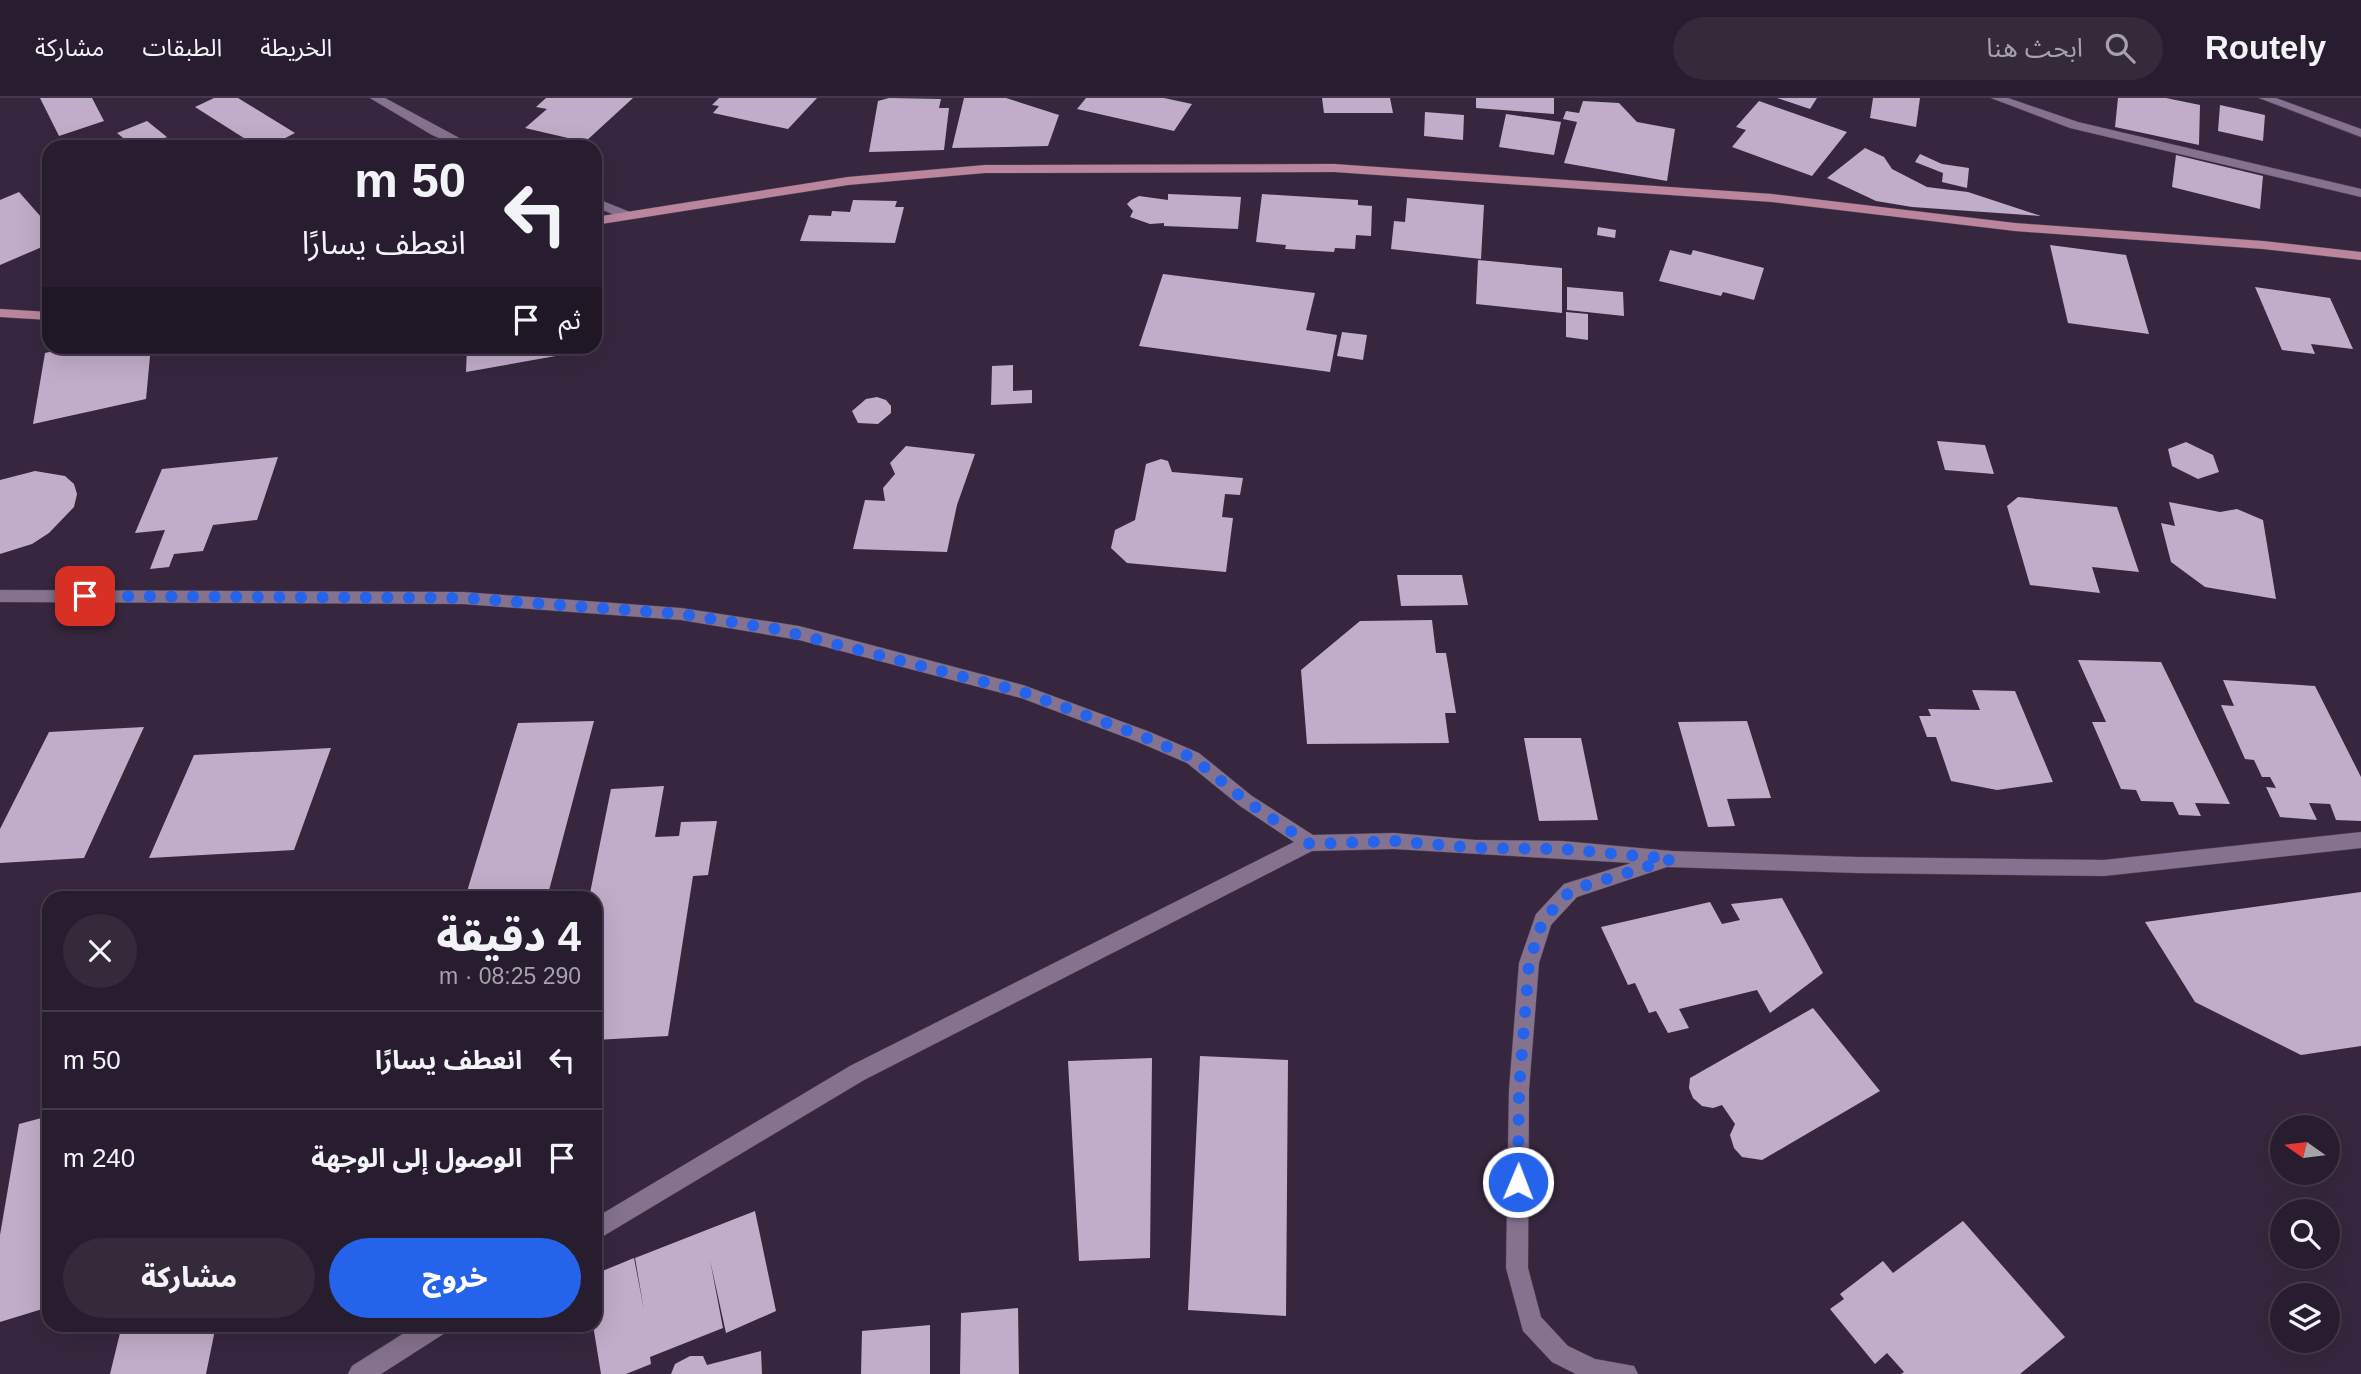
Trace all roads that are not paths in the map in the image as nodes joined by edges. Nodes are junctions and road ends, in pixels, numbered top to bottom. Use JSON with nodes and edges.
{"nodes":[{"id":1,"x":376,"y":98,"type":"edge"},
{"id":2,"x":1997,"y":98,"type":"edge"},
{"id":3,"x":2265,"y":98,"type":"edge"},
{"id":4,"x":2361,"y":133,"type":"edge"},
{"id":5,"x":454,"y":140,"type":"edge"},
{"id":6,"x":2361,"y":193,"type":"edge"},
{"id":7,"x":602,"y":205,"type":"edge"},
{"id":8,"x":625,"y":215,"type":"junction"},
{"id":9,"x":602,"y":220,"type":"edge"},
{"id":10,"x":2361,"y":256,"type":"edge"},
{"id":11,"x":0,"y":313,"type":"edge"},
{"id":12,"x":42,"y":316,"type":"edge"},
{"id":13,"x":0,"y":596,"type":"edge"},
{"id":14,"x":2361,"y":840,"type":"edge"},
{"id":15,"x":1310,"y":844,"type":"junction"},
{"id":16,"x":1672,"y":859,"type":"junction"},
{"id":17,"x":602,"y":1226,"type":"edge"},
{"id":18,"x":426,"y":1332,"type":"edge"},
{"id":19,"x":360,"y":1374,"type":"edge"},
{"id":20,"x":1626,"y":1374,"type":"edge"}],
"edges":[{"from":1,"to":5,"type":"street"},
{"from":2,"to":6,"type":"street"},
{"from":3,"to":4,"type":"street"},
{"from":7,"to":8,"type":"street"},
{"from":8,"to":9,"type":"main road"},
{"from":8,"to":10,"type":"main road"},
{"from":11,"to":12,"type":"main road"},
{"from":13,"to":15,"type":"street"},
{"from":14,"to":16,"type":"street"},
{"from":15,"to":16,"type":"street"},
{"from":15,"to":17,"type":"street"},
{"from":16,"to":20,"type":"street"},
{"from":18,"to":19,"type":"street"}]}
